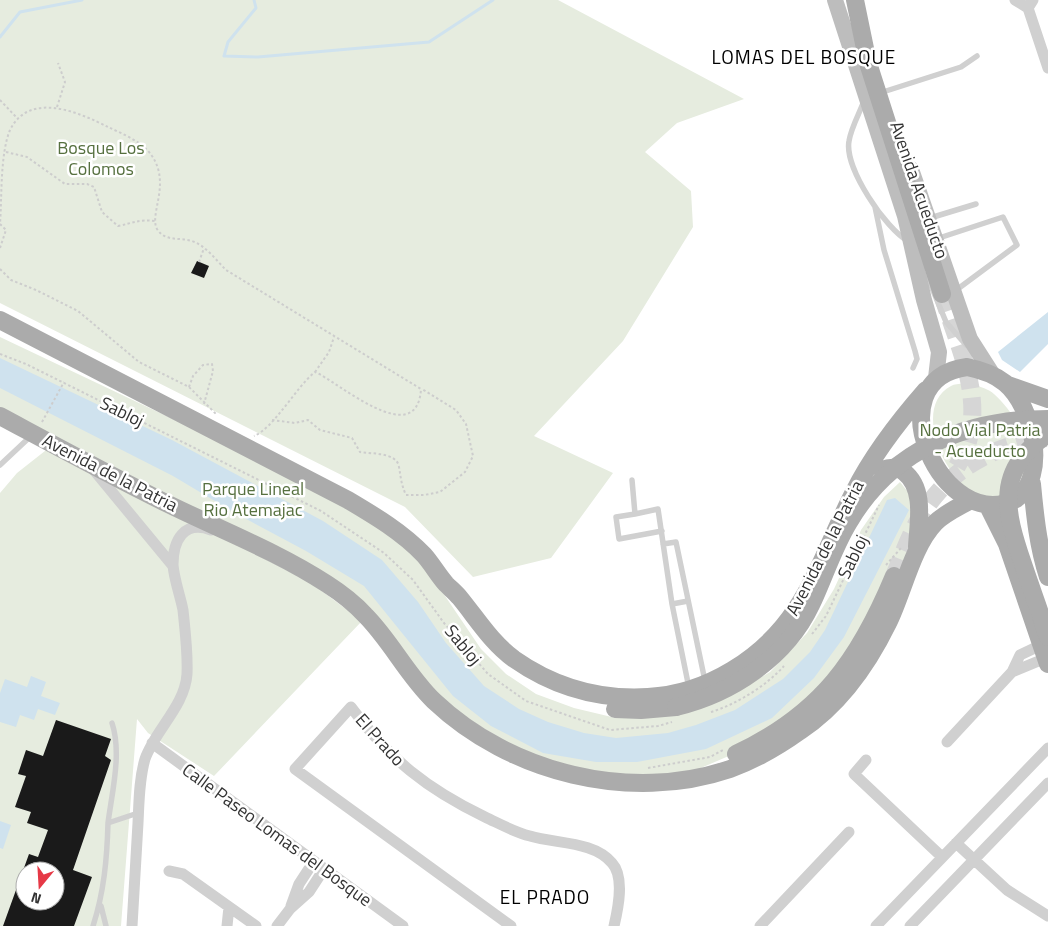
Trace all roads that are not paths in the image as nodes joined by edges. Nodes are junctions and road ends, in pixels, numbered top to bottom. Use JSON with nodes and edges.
{"nodes":[{"id":1,"x":834,"y":0,"type":"edge"},
{"id":2,"x":854,"y":0,"type":"edge"},
{"id":3,"x":1015,"y":0,"type":"edge"},
{"id":4,"x":1031,"y":4,"type":"edge"},
{"id":5,"x":977,"y":56,"type":"dead end"},
{"id":6,"x":1048,"y":68,"type":"edge"},
{"id":7,"x":886,"y":91,"type":"junction"},
{"id":8,"x":866,"y":97,"type":"junction"},
{"id":9,"x":976,"y":204,"type":"dead end"},
{"id":10,"x":875,"y":205,"type":"junction"},
{"id":11,"x":928,"y":218,"type":"junction"},
{"id":12,"x":936,"y":239,"type":"junction"},
{"id":13,"x":917,"y":249,"type":"junction"},
{"id":14,"x":947,"y":293,"type":"junction"},
{"id":15,"x":0,"y":320,"type":"edge"},
{"id":16,"x":979,"y":356,"type":"junction"},
{"id":17,"x":913,"y":368,"type":"dead end"},
{"id":18,"x":1000,"y":380,"type":"junction"},
{"id":19,"x":931,"y":384,"type":"junction"},
{"id":20,"x":1048,"y":399,"type":"edge"},
{"id":21,"x":0,"y":416,"type":"edge"},
{"id":22,"x":1048,"y":419,"type":"edge"},
{"id":23,"x":37,"y":429,"type":"junction"},
{"id":24,"x":1048,"y":434,"type":"edge"},
{"id":25,"x":0,"y":465,"type":"edge"},
{"id":26,"x":90,"y":466,"type":"junction"},
{"id":27,"x":1039,"y":472,"type":"edge"},
{"id":28,"x":632,"y":480,"type":"dead end"},
{"id":29,"x":971,"y":500,"type":"junction"},
{"id":30,"x":988,"y":506,"type":"junction"},
{"id":31,"x":635,"y":514,"type":"junction"},
{"id":32,"x":838,"y":528,"type":"junction"},
{"id":33,"x":662,"y":531,"type":"junction"},
{"id":34,"x":663,"y":544,"type":"junction"},
{"id":35,"x":267,"y":552,"type":"junction"},
{"id":36,"x":917,"y":555,"type":"junction"},
{"id":37,"x":173,"y":566,"type":"junction"},
{"id":38,"x":889,"y":571,"type":"tunnel mouth"},
{"id":39,"x":1048,"y":577,"type":"edge"},
{"id":40,"x":447,"y":585,"type":"junction"},
{"id":41,"x":688,"y":601,"type":"junction"},
{"id":42,"x":672,"y":604,"type":"junction"},
{"id":43,"x":1046,"y":651,"type":"edge"},
{"id":44,"x":698,"y":687,"type":"junction"},
{"id":45,"x":112,"y":723,"type":"dead end"},
{"id":46,"x":948,"y":742,"type":"dead end"},
{"id":47,"x":152,"y":743,"type":"junction"},
{"id":48,"x":1048,"y":748,"type":"edge"},
{"id":49,"x":866,"y":760,"type":"dead end"},
{"id":50,"x":669,"y":772,"type":"junction"},
{"id":51,"x":1048,"y":783,"type":"edge"},
{"id":52,"x":138,"y":813,"type":"junction"},
{"id":53,"x":108,"y":823,"type":"junction"},
{"id":54,"x":849,"y":832,"type":"dead end"},
{"id":55,"x":956,"y":843,"type":"junction"},
{"id":56,"x":942,"y":857,"type":"junction"},
{"id":57,"x":974,"y":859,"type":"junction"},
{"id":58,"x":314,"y":861,"type":"junction"},
{"id":59,"x":324,"y":869,"type":"junction"},
{"id":60,"x":169,"y":870,"type":"dead end"},
{"id":61,"x":100,"y":904,"type":"junction"},
{"id":62,"x":229,"y":906,"type":"junction"},
{"id":63,"x":290,"y":909,"type":"junction"},
{"id":64,"x":1048,"y":916,"type":"edge"},
{"id":65,"x":93,"y":926,"type":"edge"},
{"id":66,"x":106,"y":926,"type":"edge"},
{"id":67,"x":132,"y":926,"type":"edge"},
{"id":68,"x":228,"y":926,"type":"edge"},
{"id":69,"x":256,"y":926,"type":"edge"},
{"id":70,"x":277,"y":926,"type":"edge"},
{"id":71,"x":403,"y":926,"type":"edge"},
{"id":72,"x":511,"y":926,"type":"edge"},
{"id":73,"x":614,"y":926,"type":"edge"},
{"id":74,"x":760,"y":926,"type":"edge"},
{"id":75,"x":876,"y":926,"type":"edge"},
{"id":76,"x":910,"y":926,"type":"edge"}],
"edges":[{"from":1,"to":8,"type":"main road","name":"Avenida Acueducto"},
{"from":2,"to":7,"type":"main road","name":"Avenida Acueducto"},
{"from":2,"to":14,"type":"main road"},
{"from":3,"to":4,"type":"street"},
{"from":4,"to":6,"type":"street"},
{"from":5,"to":7,"type":"lane"},
{"from":7,"to":11,"type":"main road","name":"Avenida Acueducto"},
{"from":8,"to":10,"type":"lane"},
{"from":8,"to":13,"type":"main road","name":"Avenida Acueducto"},
{"from":9,"to":11,"type":"lane"},
{"from":10,"to":13,"type":"lane"},
{"from":10,"to":17,"type":"lane"},
{"from":11,"to":12,"type":"main road","name":"Avenida Acueducto"},
{"from":12,"to":14,"type":"main road","name":"Avenida Acueducto"},
{"from":12,"to":14,"type":"lane"},
{"from":13,"to":16,"type":"lane"},
{"from":13,"to":19,"type":"main road","name":"Avenida Acueducto"},
{"from":14,"to":16,"type":"main road","name":"Avenida Acueducto"},
{"from":15,"to":40,"type":"main road","name":"Avenida de la Patria"},
{"from":16,"to":18,"type":"main road","name":"Avenida Acueducto"},
{"from":18,"to":19,"type":"main road"},
{"from":18,"to":20,"type":"main road"},
{"from":18,"to":27,"type":"main road"},
{"from":19,"to":29,"type":"main road"},
{"from":19,"to":32,"type":"main road","name":"Avenida de la Patria"},
{"from":21,"to":23,"type":"main road","name":"Avenida de la Patria"},
{"from":22,"to":40,"type":"main road","name":"Avenida de la Patria","bridge":true},
{"from":23,"to":25,"type":"lane"},
{"from":23,"to":26,"type":"main road","name":"Avenida de la Patria"},
{"from":24,"to":43,"type":"main road","bridge":true},
{"from":26,"to":35,"type":"main road","name":"Avenida de la Patria"},
{"from":26,"to":37,"type":"street"},
{"from":27,"to":30,"type":"main road"},
{"from":27,"to":39,"type":"main road"},
{"from":28,"to":31,"type":"lane"},
{"from":29,"to":30,"type":"main road"},
{"from":29,"to":36,"type":"main road","name":"Avenida de la Patria"},
{"from":30,"to":43,"type":"main road"},
{"from":31,"to":33,"type":"lane"},
{"from":31,"to":33,"type":"lane"},
{"from":32,"to":36,"type":"main road"},
{"from":32,"to":44,"type":"main road","name":"Avenida de la Patria"},
{"from":33,"to":34,"type":"lane"},
{"from":34,"to":41,"type":"lane"},
{"from":34,"to":42,"type":"lane"},
{"from":35,"to":37,"type":"street"},
{"from":35,"to":50,"type":"main road","name":"Avenida de la Patria"},
{"from":36,"to":50,"type":"main road","name":"Avenida de la Patria"},
{"from":37,"to":47,"type":"street"},
{"from":38,"to":50,"type":"main road","name":"Avenida de la Patria"},
{"from":40,"to":44,"type":"main road","name":"Avenida de la Patria"},
{"from":41,"to":42,"type":"lane"},
{"from":41,"to":44,"type":"lane"},
{"from":42,"to":44,"type":"lane"},
{"from":43,"to":46,"type":"street"},
{"from":45,"to":53,"type":"lane"},
{"from":47,"to":52,"type":"street"},
{"from":47,"to":58,"type":"street","name":"Calle Paseo Lomas del Bosque"},
{"from":48,"to":55,"type":"street"},
{"from":49,"to":56,"type":"street"},
{"from":51,"to":57,"type":"street"},
{"from":52,"to":53,"type":"lane"},
{"from":52,"to":67,"type":"street"},
{"from":53,"to":61,"type":"lane"},
{"from":54,"to":74,"type":"street"},
{"from":55,"to":56,"type":"street"},
{"from":55,"to":57,"type":"street"},
{"from":56,"to":75,"type":"street"},
{"from":57,"to":64,"type":"street"},
{"from":57,"to":76,"type":"street"},
{"from":58,"to":59,"type":"street","name":"Calle Paseo Lomas del Bosque"},
{"from":58,"to":63,"type":"street"},
{"from":59,"to":63,"type":"street"},
{"from":59,"to":71,"type":"street","name":"Calle Paseo Lomas del Bosque"},
{"from":60,"to":62,"type":"street"},
{"from":61,"to":65,"type":"lane"},
{"from":61,"to":66,"type":"lane"},
{"from":62,"to":68,"type":"street"},
{"from":62,"to":69,"type":"street"},
{"from":63,"to":70,"type":"street"},
{"from":72,"to":73,"type":"street","name":"El Prado"}]}
